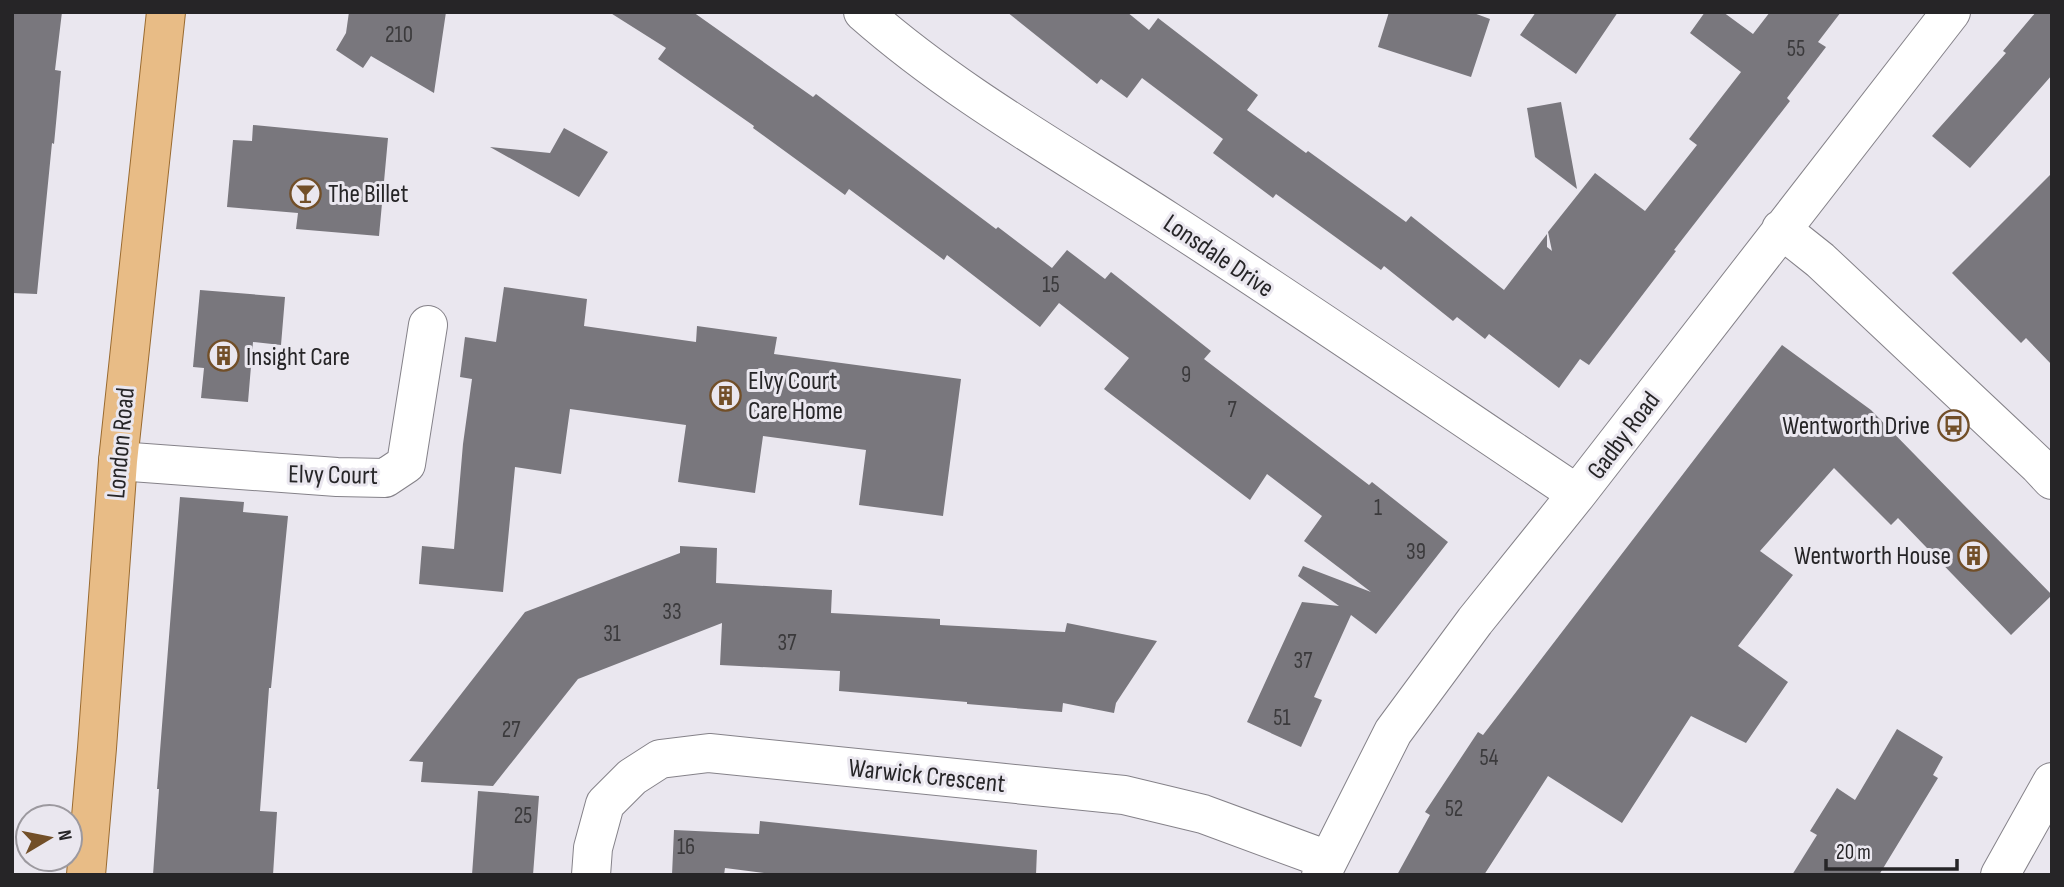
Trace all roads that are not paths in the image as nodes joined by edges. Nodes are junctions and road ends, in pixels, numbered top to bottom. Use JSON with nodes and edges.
{"nodes":[{"id":1,"x":166,"y":12,"type":"edge"},
{"id":2,"x":863,"y":12,"type":"edge"},
{"id":3,"x":1941,"y":17,"type":"edge"},
{"id":4,"x":1781,"y":229,"type":"junction"},
{"id":5,"x":428,"y":325,"type":"dead end"},
{"id":6,"x":118,"y":461,"type":"junction"},
{"id":7,"x":2052,"y":480,"type":"edge"},
{"id":8,"x":1577,"y":494,"type":"junction"},
{"id":9,"x":2052,"y":782,"type":"edge"},
{"id":10,"x":1324,"y":867,"type":"edge"},
{"id":11,"x":86,"y":875,"type":"edge"},
{"id":12,"x":590,"y":875,"type":"edge"},
{"id":13,"x":2000,"y":875,"type":"edge"}],
"edges":[{"from":1,"to":6,"type":"main road","name":"London Road"},
{"from":2,"to":8,"type":"street","name":"Lonsdale Drive"},
{"from":3,"to":4,"type":"street","name":"Gadby Road"},
{"from":4,"to":7,"type":"street"},
{"from":4,"to":8,"type":"street","name":"Gadby Road"},
{"from":5,"to":6,"type":"street","name":"Elvy Court"},
{"from":6,"to":11,"type":"main road","name":"London Road"},
{"from":8,"to":10,"type":"street","name":"Gadby Road"},
{"from":9,"to":13,"type":"street"},
{"from":10,"to":12,"type":"street","name":"Warwick Crescent"}]}
